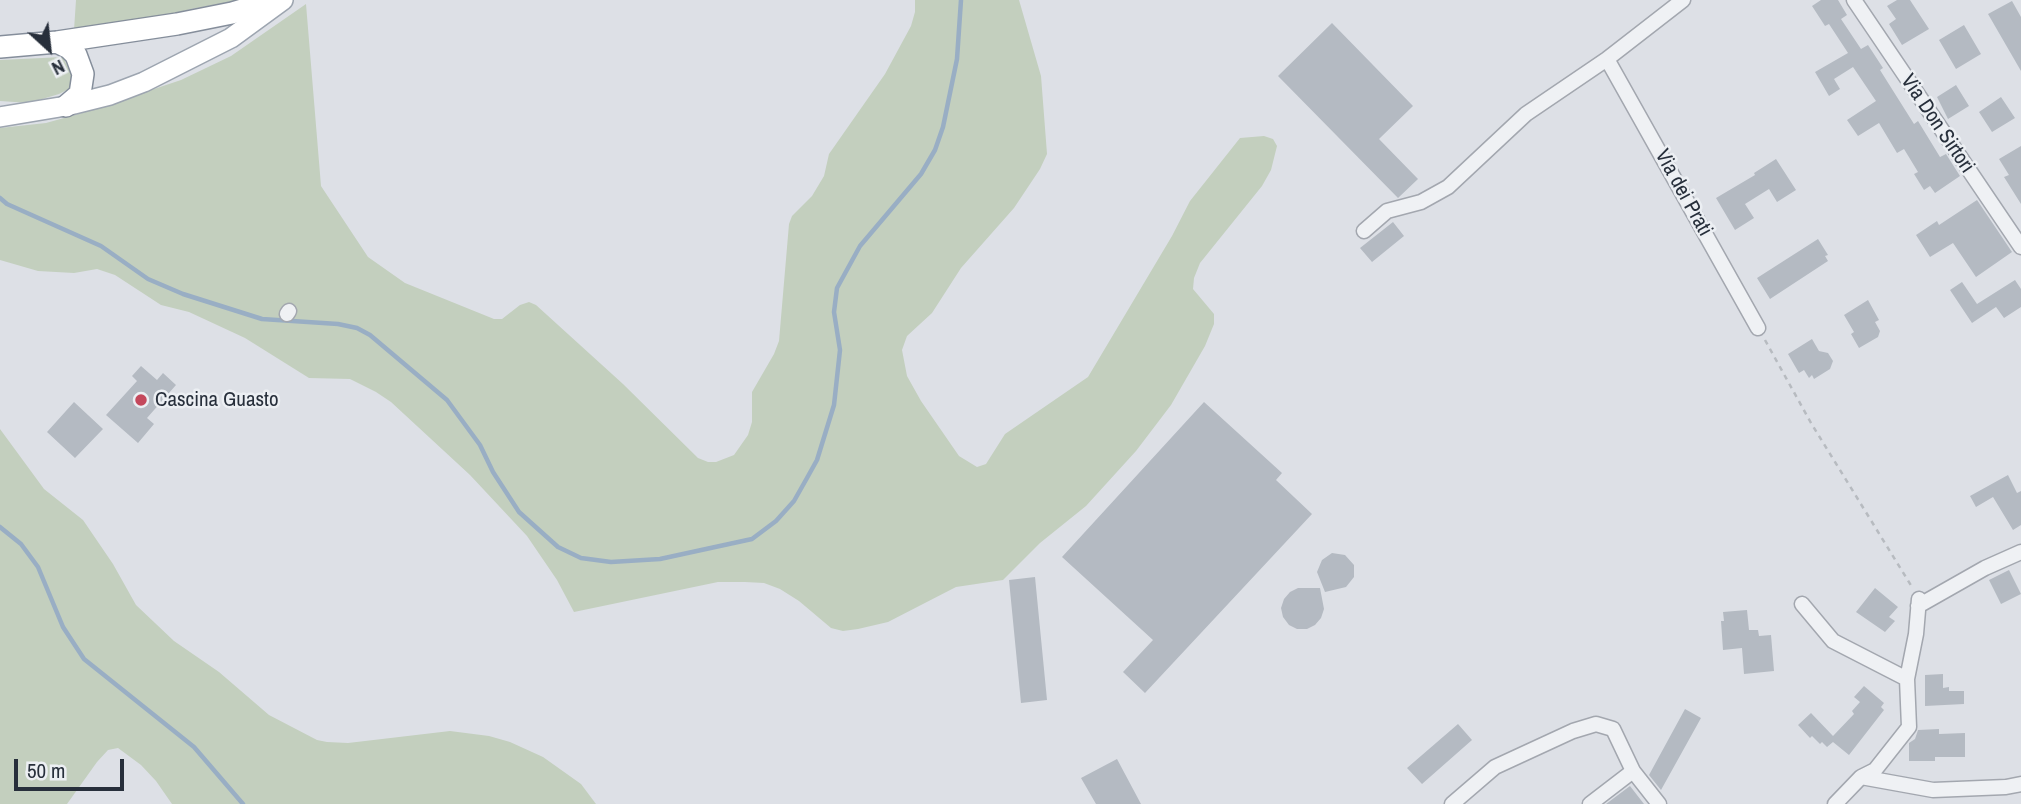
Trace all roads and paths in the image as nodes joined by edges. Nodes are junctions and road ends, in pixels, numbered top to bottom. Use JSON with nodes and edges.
{"nodes":[{"id":1,"x":277,"y":0,"type":"edge"},
{"id":2,"x":284,"y":0,"type":"edge"},
{"id":3,"x":1683,"y":0,"type":"edge"},
{"id":4,"x":1854,"y":0,"type":"edge"},
{"id":5,"x":57,"y":42,"type":"junction"},
{"id":6,"x":0,"y":47,"type":"edge"},
{"id":7,"x":1607,"y":59,"type":"junction"},
{"id":8,"x":66,"y":106,"type":"junction"},
{"id":9,"x":0,"y":117,"type":"edge"},
{"id":10,"x":1364,"y":230,"type":"dead end"},
{"id":11,"x":2021,"y":247,"type":"edge"},
{"id":12,"x":1759,"y":328,"type":"joint"},
{"id":13,"x":2021,"y":552,"type":"edge"},
{"id":14,"x":1919,"y":602,"type":"junction"},
{"id":15,"x":1802,"y":604,"type":"dead end"},
{"id":16,"x":1908,"y":679,"type":"junction"},
{"id":17,"x":1633,"y":771,"type":"junction"},
{"id":18,"x":1861,"y":777,"type":"junction"},
{"id":19,"x":2021,"y":784,"type":"edge"},
{"id":20,"x":1956,"y":796,"type":"edge"},
{"id":21,"x":1452,"y":804,"type":"edge"},
{"id":22,"x":1590,"y":804,"type":"edge"},
{"id":23,"x":1659,"y":804,"type":"edge"},
{"id":24,"x":1835,"y":804,"type":"edge"}],
"edges":[{"from":1,"to":5,"type":"highway"},
{"from":2,"to":8,"type":"main road"},
{"from":3,"to":7,"type":"street"},
{"from":4,"to":11,"type":"street","name":"Via Don Sirtori"},
{"from":5,"to":6,"type":"highway"},
{"from":5,"to":8,"type":"highway"},
{"from":7,"to":10,"type":"street"},
{"from":7,"to":12,"type":"street","name":"Via dei Prati"},
{"from":8,"to":9,"type":"main road"},
{"from":12,"to":14,"type":"path"},
{"from":13,"to":14,"type":"street"},
{"from":14,"to":16,"type":"street"},
{"from":15,"to":16,"type":"street"},
{"from":16,"to":18,"type":"street"},
{"from":17,"to":21,"type":"street"},
{"from":17,"to":22,"type":"street"},
{"from":17,"to":23,"type":"street"},
{"from":18,"to":20,"type":"street"},
{"from":18,"to":24,"type":"street"},
{"from":19,"to":20,"type":"street"}]}
